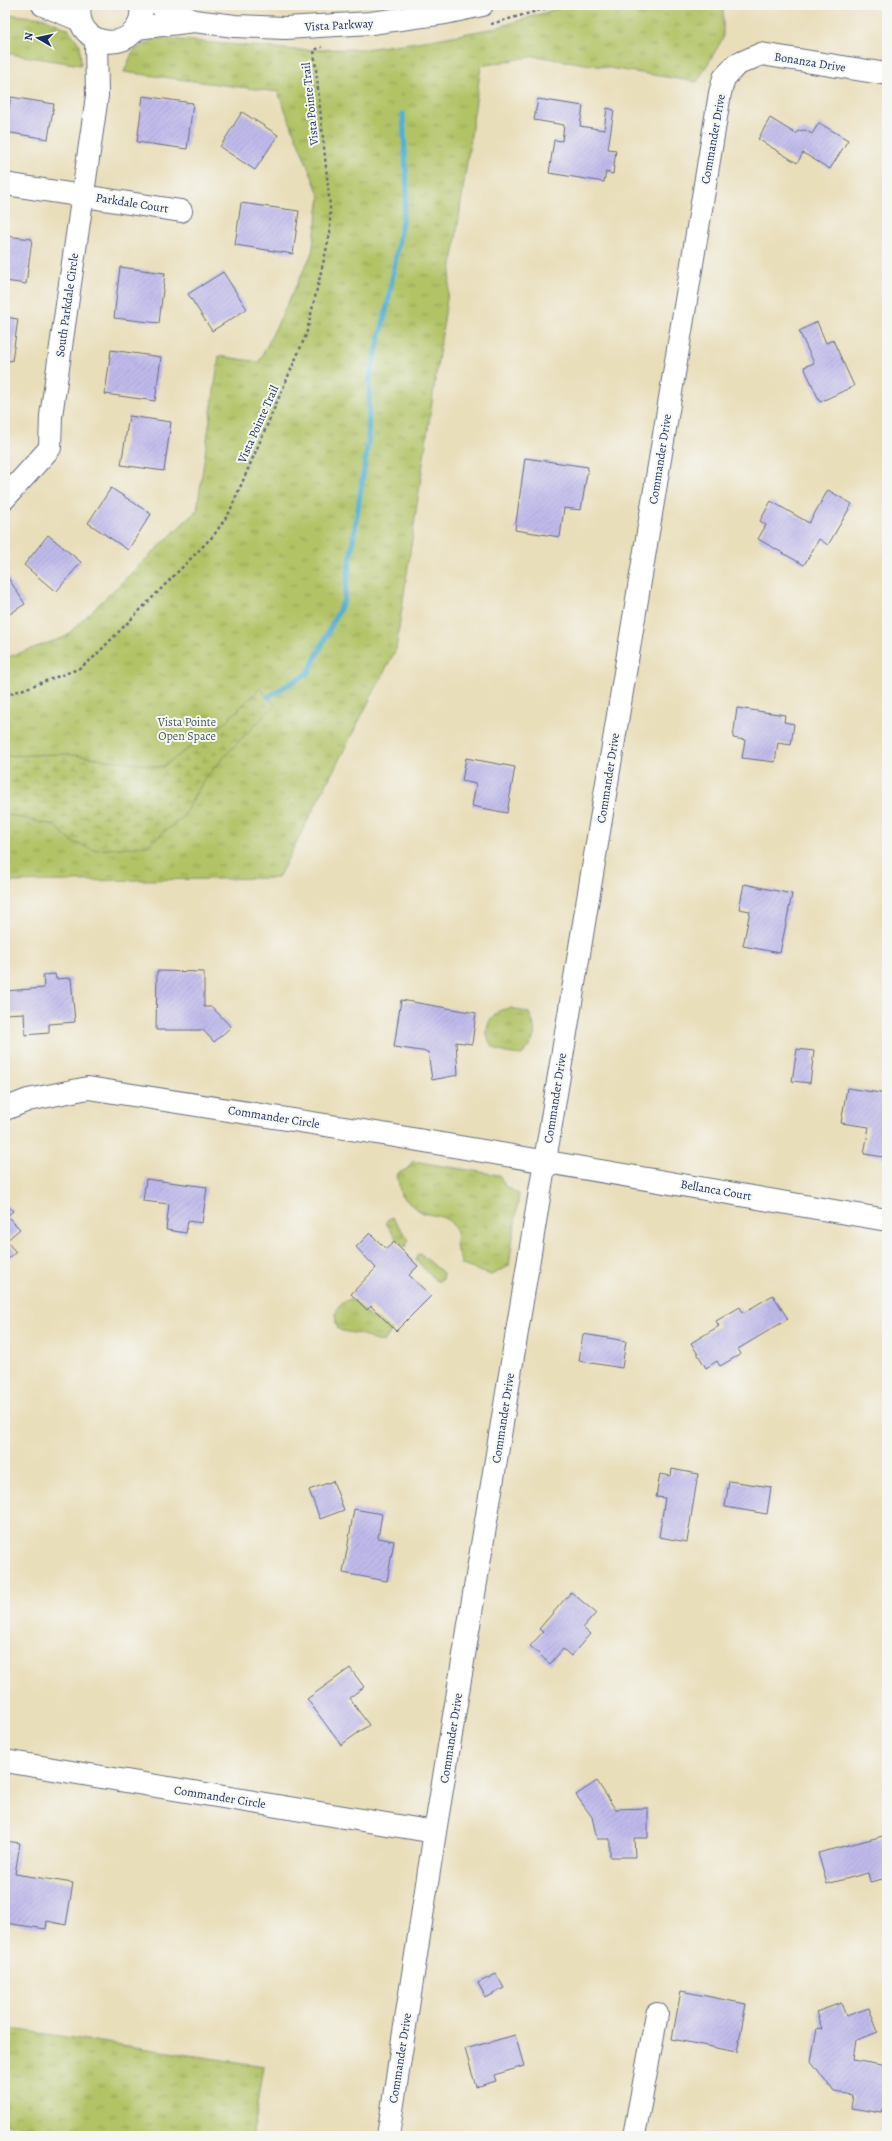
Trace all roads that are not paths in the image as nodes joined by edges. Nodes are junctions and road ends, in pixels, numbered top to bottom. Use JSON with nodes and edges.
{"nodes":[{"id":1,"x":43,"y":5,"type":"edge"},
{"id":2,"x":140,"y":5,"type":"edge"},
{"id":3,"x":160,"y":5,"type":"edge"},
{"id":4,"x":482,"y":5,"type":"edge"},
{"id":5,"x":80,"y":12,"type":"edge"},
{"id":6,"x":194,"y":21,"type":"junction"},
{"id":7,"x":128,"y":34,"type":"junction"},
{"id":8,"x":96,"y":39,"type":"junction"},
{"id":9,"x":736,"y":65,"type":"joint"},
{"id":10,"x":887,"y":74,"type":"edge"},
{"id":11,"x":97,"y":96,"type":"junction"},
{"id":12,"x":5,"y":184,"type":"edge"},
{"id":13,"x":83,"y":195,"type":"junction"},
{"id":14,"x":181,"y":210,"type":"dead end"},
{"id":15,"x":5,"y":498,"type":"edge"},
{"id":16,"x":5,"y":1109,"type":"edge"},
{"id":17,"x":545,"y":1162,"type":"junction"},
{"id":18,"x":887,"y":1220,"type":"edge"},
{"id":19,"x":5,"y":1761,"type":"edge"},
{"id":20,"x":435,"y":1832,"type":"junction"},
{"id":21,"x":657,"y":2014,"type":"dead end"},
{"id":22,"x":388,"y":2136,"type":"edge"},
{"id":23,"x":634,"y":2136,"type":"edge"}],
"edges":[{"from":1,"to":5,"type":"street"},
{"from":2,"to":7,"type":"street","name":"South Parkdale Circle"},
{"from":3,"to":6,"type":"street","name":"Vista Parkway"},
{"from":4,"to":6,"type":"street","name":"Vista Parkway"},
{"from":5,"to":8,"type":"street"},
{"from":6,"to":7,"type":"street","name":"Vista Parkway"},
{"from":7,"to":8,"type":"street","name":"Vista Parkway"},
{"from":7,"to":11,"type":"street","name":"South Parkdale Circle"},
{"from":8,"to":11,"type":"street","name":"South Parkdale Circle"},
{"from":9,"to":10,"type":"street","name":"Bonanza Drive"},
{"from":9,"to":17,"type":"street","name":"Commander Drive"},
{"from":11,"to":13,"type":"street","name":"South Parkdale Circle"},
{"from":12,"to":13,"type":"street","name":"Parkdale Court"},
{"from":13,"to":14,"type":"street","name":"Parkdale Court"},
{"from":13,"to":15,"type":"street","name":"South Parkdale Circle"},
{"from":16,"to":17,"type":"street","name":"Commander Circle"},
{"from":17,"to":18,"type":"street","name":"Bellanca Court"},
{"from":17,"to":20,"type":"street","name":"Commander Drive"},
{"from":19,"to":20,"type":"street","name":"Commander Circle"},
{"from":20,"to":22,"type":"street","name":"Commander Drive"},
{"from":21,"to":23,"type":"street"}]}
